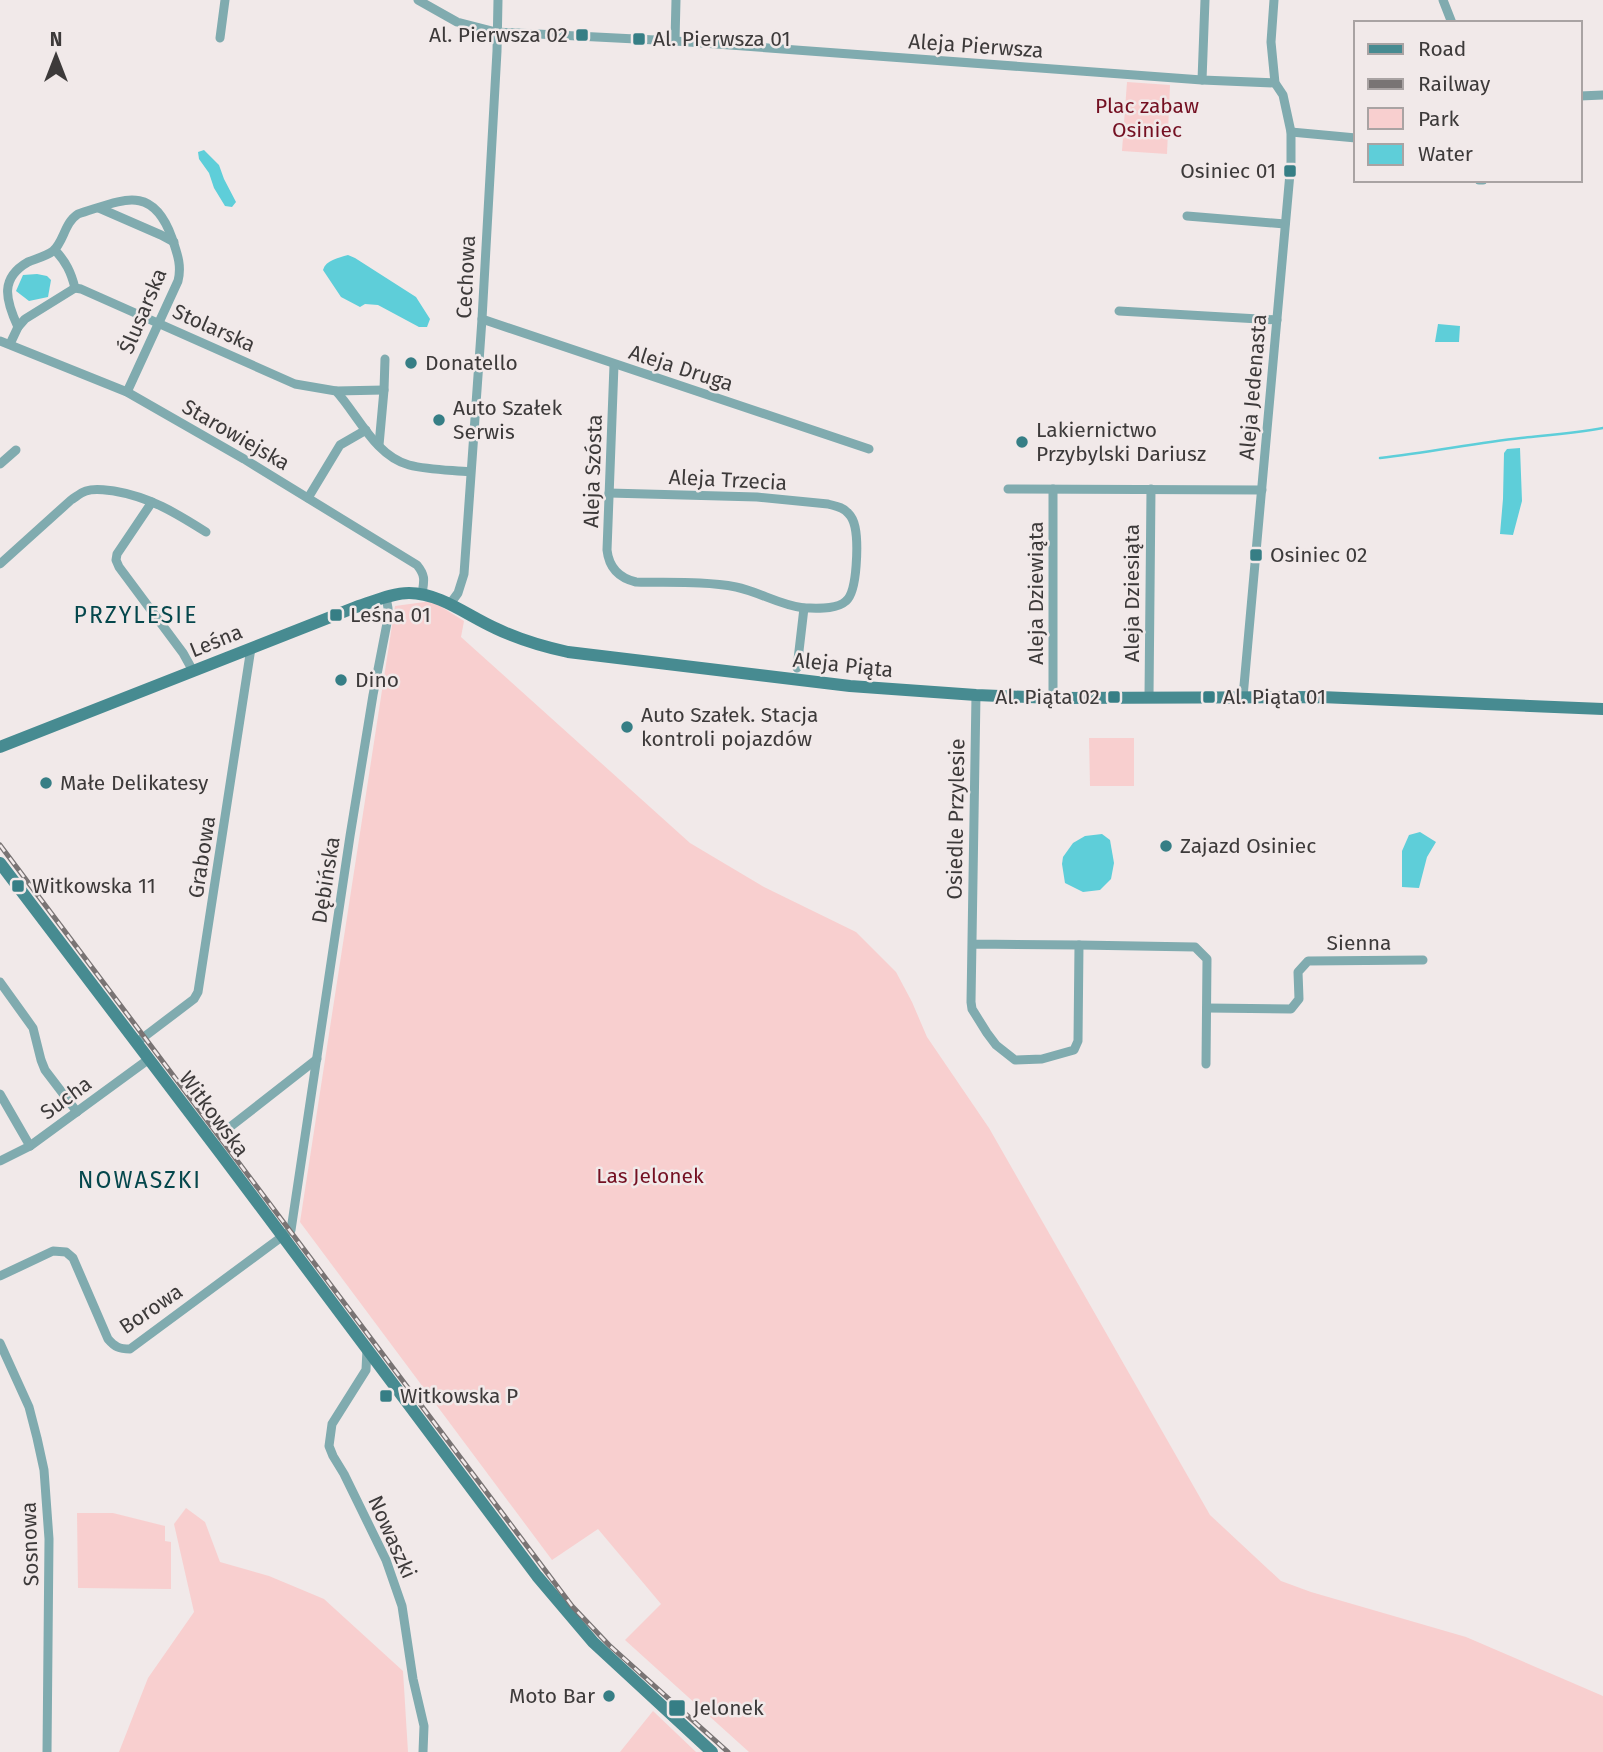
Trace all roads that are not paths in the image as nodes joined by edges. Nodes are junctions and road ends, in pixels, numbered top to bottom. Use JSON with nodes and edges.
{"nodes":[{"id":1,"x":225,"y":0,"type":"edge"},
{"id":2,"x":418,"y":0,"type":"edge"},
{"id":3,"x":498,"y":0,"type":"edge"},
{"id":4,"x":676,"y":0,"type":"edge"},
{"id":5,"x":1205,"y":0,"type":"edge"},
{"id":6,"x":1274,"y":0,"type":"edge"},
{"id":7,"x":1443,"y":0,"type":"edge"},
{"id":8,"x":1450,"y":21,"type":"edge"},
{"id":9,"x":496,"y":32,"type":"junction"},
{"id":10,"x":220,"y":38,"type":"dead end"},
{"id":11,"x":675,"y":41,"type":"junction"},
{"id":12,"x":1202,"y":80,"type":"junction"},
{"id":13,"x":1275,"y":83,"type":"junction"},
{"id":14,"x":1603,"y":95,"type":"edge"},
{"id":15,"x":1582,"y":96,"type":"edge"},
{"id":16,"x":1291,"y":132,"type":"junction"},
{"id":17,"x":1354,"y":138,"type":"edge"},
{"id":18,"x":99,"y":208,"type":"junction"},
{"id":19,"x":1187,"y":216,"type":"dead end"},
{"id":20,"x":1285,"y":224,"type":"junction"},
{"id":21,"x":174,"y":242,"type":"junction"},
{"id":22,"x":55,"y":250,"type":"junction"},
{"id":23,"x":75,"y":288,"type":"junction"},
{"id":24,"x":1119,"y":311,"type":"dead end"},
{"id":25,"x":482,"y":319,"type":"junction"},
{"id":26,"x":1277,"y":320,"type":"junction"},
{"id":27,"x":159,"y":323,"type":"junction"},
{"id":28,"x":18,"y":327,"type":"junction"},
{"id":29,"x":0,"y":341,"type":"edge"},
{"id":30,"x":10,"y":344,"type":"junction"},
{"id":31,"x":385,"y":359,"type":"dead end"},
{"id":32,"x":614,"y":365,"type":"junction"},
{"id":33,"x":384,"y":390,"type":"junction"},
{"id":34,"x":336,"y":391,"type":"junction"},
{"id":35,"x":127,"y":392,"type":"junction"},
{"id":36,"x":366,"y":430,"type":"junction"},
{"id":37,"x":379,"y":445,"type":"junction"},
{"id":38,"x":869,"y":449,"type":"dead end"},
{"id":39,"x":16,"y":450,"type":"dead end"},
{"id":40,"x":0,"y":464,"type":"edge"},
{"id":41,"x":470,"y":472,"type":"junction"},
{"id":42,"x":1008,"y":488,"type":"dead end"},
{"id":43,"x":1054,"y":489,"type":"junction"},
{"id":44,"x":1151,"y":489,"type":"junction"},
{"id":45,"x":1262,"y":490,"type":"junction"},
{"id":46,"x":609,"y":493,"type":"junction"},
{"id":47,"x":308,"y":498,"type":"junction"},
{"id":48,"x":152,"y":502,"type":"junction"},
{"id":49,"x":206,"y":532,"type":"dead end"},
{"id":50,"x":0,"y":564,"type":"edge"},
{"id":51,"x":422,"y":594,"type":"junction"},
{"id":52,"x":386,"y":597,"type":"junction"},
{"id":53,"x":450,"y":604,"type":"junction"},
{"id":54,"x":804,"y":608,"type":"junction"},
{"id":55,"x":251,"y":648,"type":"junction"},
{"id":56,"x":797,"y":668,"type":"dead end"},
{"id":57,"x":193,"y":671,"type":"junction"},
{"id":58,"x":976,"y":695,"type":"junction"},
{"id":59,"x":1149,"y":697,"type":"junction"},
{"id":60,"x":1243,"y":697,"type":"junction"},
{"id":61,"x":1053,"y":698,"type":"junction"},
{"id":62,"x":1603,"y":709,"type":"edge"},
{"id":63,"x":0,"y":747,"type":"edge"},
{"id":64,"x":0,"y":863,"type":"edge"},
{"id":65,"x":973,"y":944,"type":"junction"},
{"id":66,"x":1079,"y":945,"type":"junction"},
{"id":67,"x":1423,"y":960,"type":"dead end"},
{"id":68,"x":0,"y":982,"type":"edge"},
{"id":69,"x":1207,"y":1008,"type":"junction"},
{"id":70,"x":136,"y":1043,"type":"junction"},
{"id":71,"x":149,"y":1059,"type":"junction"},
{"id":72,"x":317,"y":1059,"type":"junction"},
{"id":73,"x":1206,"y":1064,"type":"dead end"},
{"id":74,"x":0,"y":1094,"type":"edge"},
{"id":75,"x":77,"y":1112,"type":"junction"},
{"id":76,"x":230,"y":1127,"type":"dead end"},
{"id":77,"x":30,"y":1146,"type":"junction"},
{"id":78,"x":0,"y":1161,"type":"edge"},
{"id":79,"x":283,"y":1236,"type":"junction"},
{"id":80,"x":0,"y":1276,"type":"edge"},
{"id":81,"x":0,"y":1343,"type":"edge"},
{"id":82,"x":367,"y":1349,"type":"junction"},
{"id":83,"x":47,"y":1752,"type":"edge"},
{"id":84,"x":423,"y":1752,"type":"edge"},
{"id":85,"x":712,"y":1752,"type":"edge"}],
"edges":[{"from":1,"to":10,"type":"street"},
{"from":2,"to":9,"type":"street","name":"Aleja Pierwsza"},
{"from":3,"to":9,"type":"street","name":"Cechowa"},
{"from":4,"to":11,"type":"street"},
{"from":5,"to":12,"type":"street"},
{"from":6,"to":13,"type":"street","name":"Aleja Jedenasta"},
{"from":7,"to":8,"type":"street"},
{"from":9,"to":11,"type":"street","name":"Aleja Pierwsza"},
{"from":9,"to":25,"type":"street","name":"Cechowa"},
{"from":11,"to":12,"type":"street","name":"Aleja Pierwsza"},
{"from":12,"to":13,"type":"street","name":"Aleja Pierwsza"},
{"from":13,"to":16,"type":"street","name":"Aleja Jedenasta"},
{"from":14,"to":15,"type":"street"},
{"from":16,"to":17,"type":"street"},
{"from":16,"to":20,"type":"street","name":"Aleja Jedenasta"},
{"from":18,"to":21,"type":"street","name":"Ślusarska"},
{"from":18,"to":21,"type":"street","name":"Ślusarska"},
{"from":18,"to":22,"type":"street","name":"Ślusarska"},
{"from":19,"to":20,"type":"street"},
{"from":20,"to":26,"type":"street","name":"Aleja Jedenasta"},
{"from":21,"to":27,"type":"street","name":"Ślusarska"},
{"from":22,"to":23,"type":"street"},
{"from":22,"to":28,"type":"street"},
{"from":23,"to":27,"type":"street","name":"Stolarska"},
{"from":23,"to":28,"type":"street"},
{"from":24,"to":26,"type":"street"},
{"from":25,"to":32,"type":"street","name":"Aleja Druga"},
{"from":25,"to":41,"type":"street","name":"Cechowa"},
{"from":26,"to":45,"type":"street","name":"Aleja Jedenasta"},
{"from":27,"to":34,"type":"street","name":"Stolarska"},
{"from":27,"to":35,"type":"street","name":"Ślusarska"},
{"from":28,"to":30,"type":"street"},
{"from":29,"to":30,"type":"street","name":"Starowiejska"},
{"from":30,"to":35,"type":"street","name":"Starowiejska"},
{"from":31,"to":33,"type":"street"},
{"from":32,"to":38,"type":"street","name":"Aleja Druga"},
{"from":32,"to":46,"type":"street","name":"Aleja Szósta"},
{"from":33,"to":34,"type":"street","name":"Stolarska"},
{"from":33,"to":37,"type":"street"},
{"from":34,"to":36,"type":"street"},
{"from":35,"to":47,"type":"street","name":"Starowiejska"},
{"from":36,"to":37,"type":"street"},
{"from":36,"to":47,"type":"street"},
{"from":37,"to":41,"type":"street"},
{"from":39,"to":40,"type":"street"},
{"from":41,"to":53,"type":"street","name":"Cechowa"},
{"from":42,"to":43,"type":"street"},
{"from":43,"to":44,"type":"street"},
{"from":43,"to":61,"type":"street","name":"Aleja Dziewiąta"},
{"from":44,"to":45,"type":"street"},
{"from":44,"to":59,"type":"street","name":"Aleja Dziesiąta"},
{"from":45,"to":60,"type":"street","name":"Aleja Jedenasta"},
{"from":46,"to":54,"type":"street","name":"Aleja Szósta"},
{"from":46,"to":54,"type":"street","name":"Aleja Trzecia"},
{"from":47,"to":51,"type":"street","name":"Starowiejska"},
{"from":48,"to":49,"type":"street"},
{"from":48,"to":50,"type":"street"},
{"from":48,"to":57,"type":"street"},
{"from":51,"to":52,"type":"street","name":"Leśna"},
{"from":51,"to":53,"type":"street","name":"Leśna"},
{"from":52,"to":55,"type":"street","name":"Leśna"},
{"from":52,"to":72,"type":"street","name":"Dębińska"},
{"from":53,"to":58,"type":"street","name":"Aleja Piąta"},
{"from":54,"to":56,"type":"street"},
{"from":55,"to":57,"type":"street","name":"Leśna"},
{"from":55,"to":70,"type":"street","name":"Grabowa"},
{"from":57,"to":63,"type":"street","name":"Leśna"},
{"from":58,"to":61,"type":"street","name":"Aleja Piąta"},
{"from":58,"to":65,"type":"street","name":"Osiedle Przylesie"},
{"from":59,"to":60,"type":"street","name":"Aleja Piąta"},
{"from":59,"to":61,"type":"street","name":"Aleja Piąta"},
{"from":60,"to":62,"type":"street","name":"Aleja Piąta"},
{"from":64,"to":70,"type":"street","name":"Witkowska"},
{"from":65,"to":66,"type":"street"},
{"from":65,"to":66,"type":"street","name":"Osiedle Przylesie"},
{"from":66,"to":69,"type":"street"},
{"from":67,"to":69,"type":"street","name":"Sienna"},
{"from":68,"to":75,"type":"street"},
{"from":69,"to":73,"type":"street"},
{"from":70,"to":71,"type":"street","name":"Witkowska"},
{"from":71,"to":75,"type":"street","name":"Sucha"},
{"from":71,"to":79,"type":"street","name":"Witkowska"},
{"from":72,"to":76,"type":"street"},
{"from":72,"to":79,"type":"street","name":"Dębińska"},
{"from":74,"to":77,"type":"street"},
{"from":75,"to":77,"type":"street","name":"Sucha"},
{"from":77,"to":78,"type":"street","name":"Sucha"},
{"from":79,"to":80,"type":"street","name":"Borowa"},
{"from":79,"to":82,"type":"street","name":"Witkowska"},
{"from":81,"to":83,"type":"street","name":"Sosnowa"},
{"from":82,"to":84,"type":"street","name":"Nowaszki"},
{"from":82,"to":85,"type":"street","name":"Witkowska"}]}
